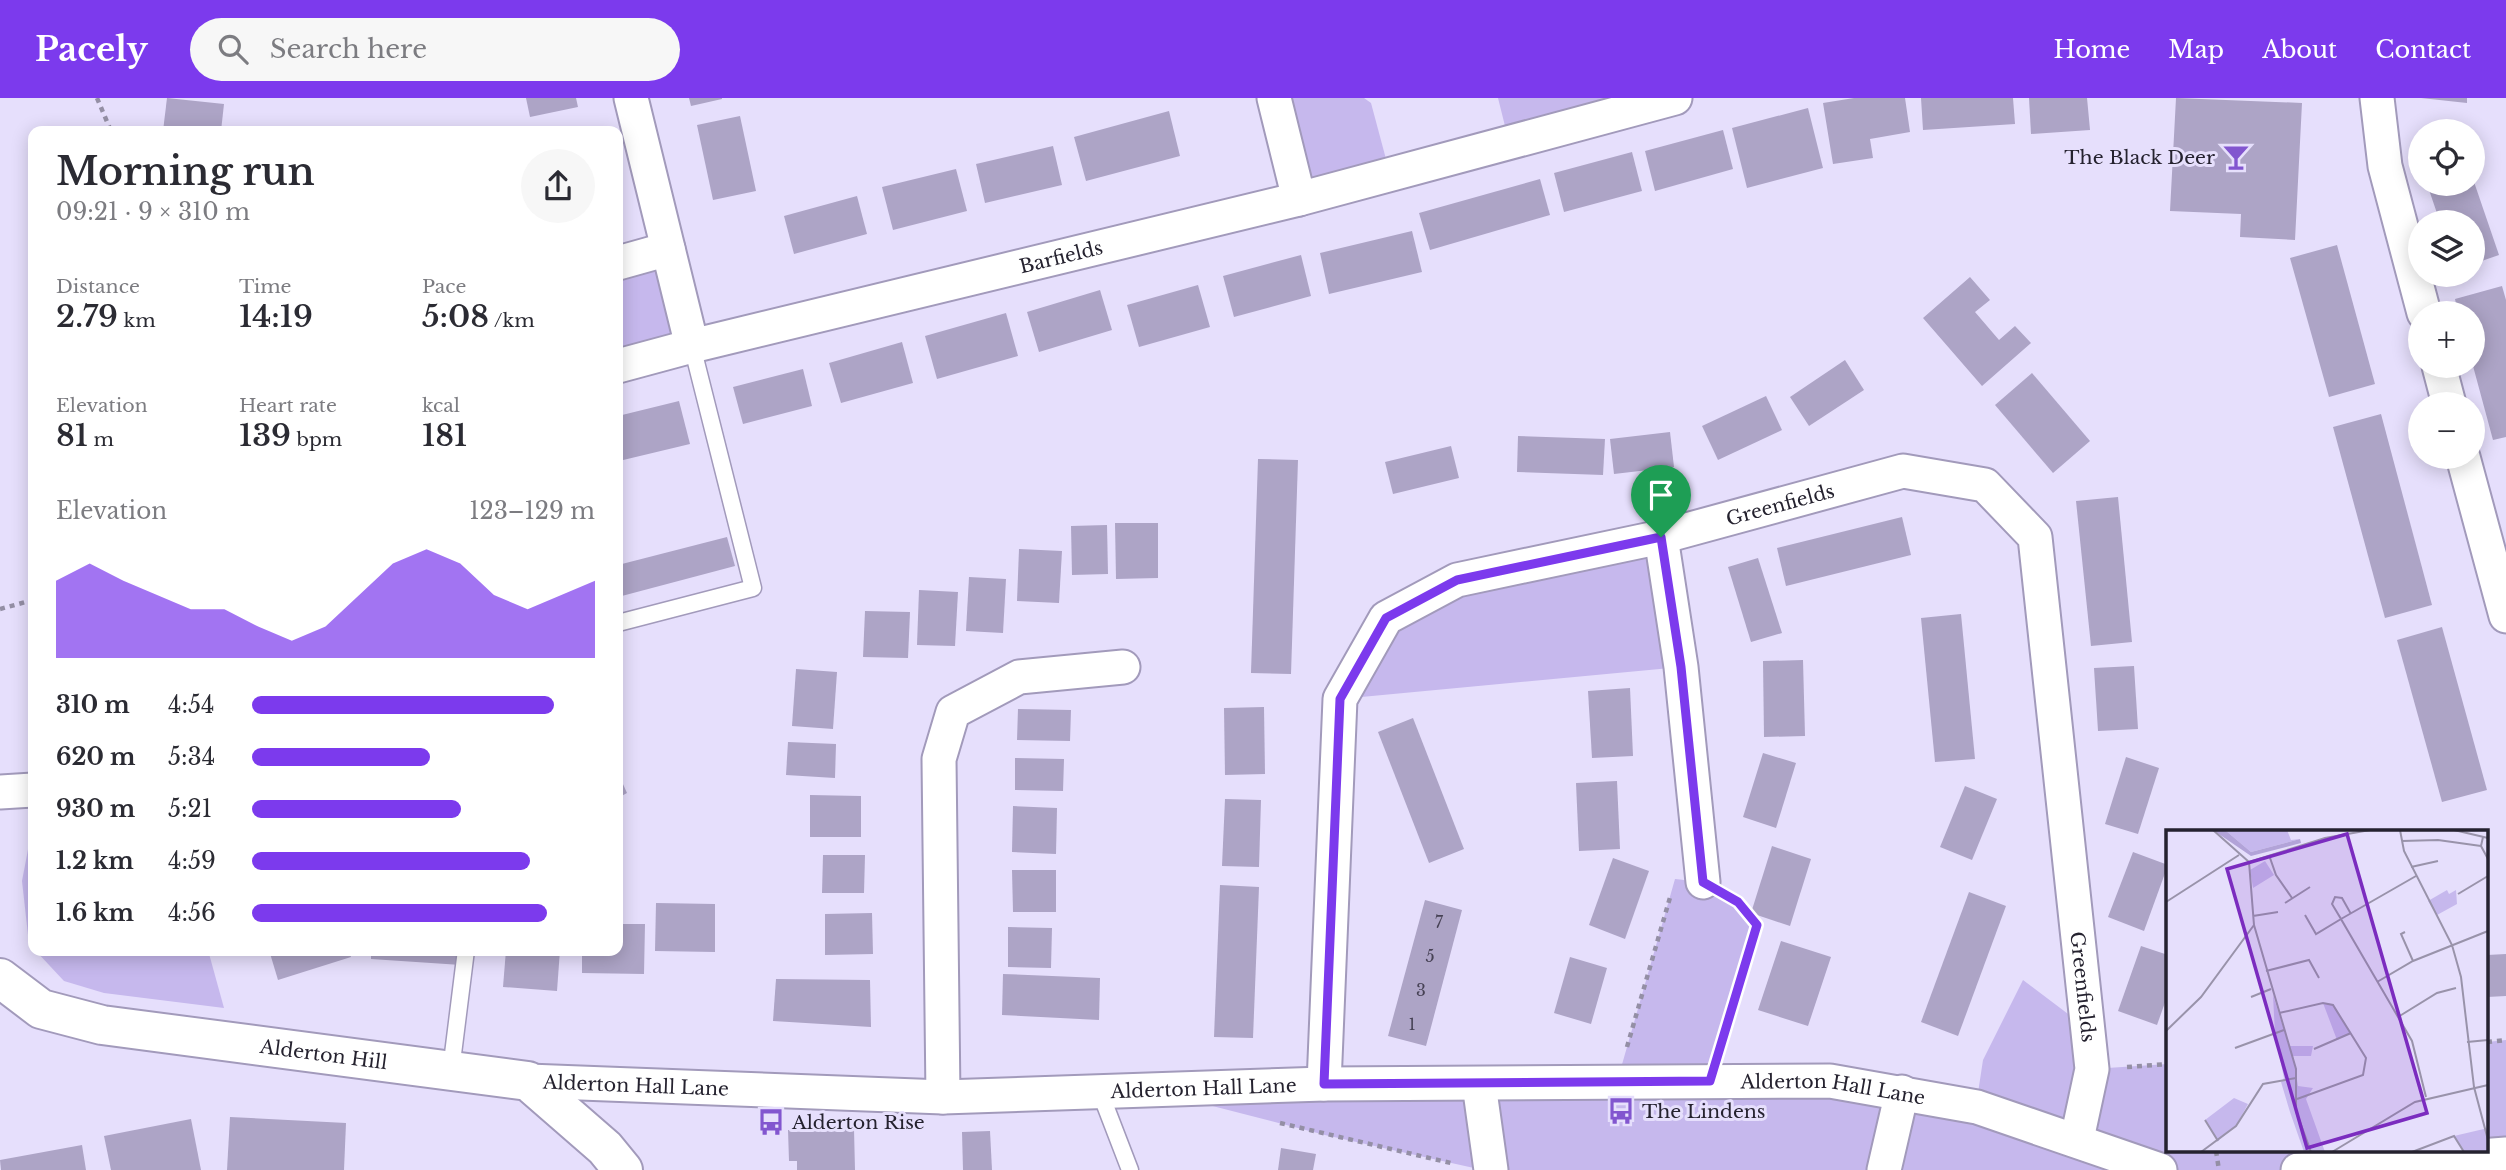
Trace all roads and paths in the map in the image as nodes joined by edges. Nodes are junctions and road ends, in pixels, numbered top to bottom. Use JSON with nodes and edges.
{"nodes":[{"id":1,"x":97,"y":98,"type":"edge"},
{"id":2,"x":631,"y":98,"type":"edge"},
{"id":3,"x":1274,"y":98,"type":"edge"},
{"id":4,"x":1675,"y":98,"type":"edge"},
{"id":5,"x":2376,"y":98,"type":"edge"},
{"id":6,"x":1632,"y":103,"type":"edge"},
{"id":7,"x":109,"y":126,"type":"edge"},
{"id":8,"x":1299,"y":198,"type":"junction"},
{"id":9,"x":668,"y":249,"type":"junction"},
{"id":10,"x":623,"y":262,"type":"edge"},
{"id":11,"x":2421,"y":301,"type":"edge"},
{"id":12,"x":692,"y":346,"type":"junction"},
{"id":13,"x":623,"y":365,"type":"edge"},
{"id":14,"x":2466,"y":469,"type":"edge"},
{"id":15,"x":1661,"y":537,"type":"junction"},
{"id":16,"x":28,"y":601,"type":"edge"},
{"id":17,"x":0,"y":609,"type":"edge"},
{"id":18,"x":2506,"y":616,"type":"edge"},
{"id":19,"x":623,"y":622,"type":"edge"},
{"id":20,"x":1123,"y":667,"type":"dead end"},
{"id":21,"x":28,"y":790,"type":"edge"},
{"id":22,"x":0,"y":792,"type":"edge"},
{"id":23,"x":1703,"y":870,"type":"junction"},
{"id":24,"x":465,"y":956,"type":"edge"},
{"id":25,"x":0,"y":978,"type":"edge"},
{"id":26,"x":2506,"y":1040,"type":"edge"},
{"id":27,"x":2488,"y":1042,"type":"edge"},
{"id":28,"x":451,"y":1070,"type":"junction"},
{"id":29,"x":528,"y":1081,"type":"junction"},
{"id":30,"x":1710,"y":1081,"type":"junction"},
{"id":31,"x":1617,"y":1082,"type":"junction"},
{"id":32,"x":1324,"y":1084,"type":"junction"},
{"id":33,"x":1479,"y":1084,"type":"junction"},
{"id":34,"x":1100,"y":1092,"type":"junction"},
{"id":35,"x":1902,"y":1092,"type":"junction"},
{"id":36,"x":943,"y":1097,"type":"junction"},
{"id":37,"x":1272,"y":1121,"type":"dead end"},
{"id":38,"x":2077,"y":1139,"type":"junction"},
{"id":39,"x":2216,"y":1152,"type":"edge"},
{"id":40,"x":2506,"y":1154,"type":"edge"},
{"id":41,"x":2316,"y":1163,"type":"edge"},
{"id":42,"x":1457,"y":1164,"type":"dead end"},
{"id":43,"x":623,"y":1170,"type":"edge"},
{"id":44,"x":1130,"y":1170,"type":"edge"},
{"id":45,"x":1491,"y":1170,"type":"edge"},
{"id":46,"x":1884,"y":1170,"type":"edge"},
{"id":47,"x":2160,"y":1170,"type":"edge"},
{"id":48,"x":2219,"y":1170,"type":"edge"}],
"edges":[{"from":1,"to":7,"type":"path"},
{"from":2,"to":9,"type":"street"},
{"from":3,"to":8,"type":"street"},
{"from":4,"to":6,"type":"street","name":"Barfields"},
{"from":5,"to":11,"type":"street"},
{"from":6,"to":8,"type":"street","name":"Barfields"},
{"from":8,"to":12,"type":"street","name":"Barfields"},
{"from":9,"to":10,"type":"street"},
{"from":9,"to":12,"type":"street"},
{"from":12,"to":13,"type":"street","name":"Barfields"},
{"from":12,"to":19,"type":"lane"},
{"from":14,"to":18,"type":"street"},
{"from":15,"to":23,"type":"street"},
{"from":15,"to":32,"type":"street","name":"Greenfields"},
{"from":15,"to":38,"type":"street","name":"Greenfields"},
{"from":16,"to":17,"type":"path"},
{"from":20,"to":36,"type":"street"},
{"from":21,"to":22,"type":"street"},
{"from":23,"to":30,"type":"path"},
{"from":23,"to":31,"type":"path"},
{"from":24,"to":28,"type":"lane"},
{"from":25,"to":28,"type":"street","name":"Alderton Hill"},
{"from":26,"to":27,"type":"path"},
{"from":28,"to":29,"type":"street","name":"Alderton Hill"},
{"from":29,"to":36,"type":"street","name":"Alderton Hall Lane"},
{"from":29,"to":43,"type":"street"},
{"from":30,"to":31,"type":"street","name":"Alderton Hall Lane"},
{"from":30,"to":35,"type":"street","name":"Alderton Hall Lane"},
{"from":31,"to":33,"type":"street","name":"Alderton Hall Lane"},
{"from":32,"to":33,"type":"street","name":"Alderton Hall Lane"},
{"from":32,"to":34,"type":"street","name":"Alderton Hall Lane"},
{"from":33,"to":45,"type":"street"},
{"from":34,"to":36,"type":"street","name":"Alderton Hall Lane"},
{"from":34,"to":44,"type":"lane"},
{"from":35,"to":38,"type":"street","name":"Alderton Hall Lane"},
{"from":35,"to":46,"type":"street"},
{"from":37,"to":42,"type":"path"},
{"from":38,"to":47,"type":"street","name":"Alderton Hall Lane"},
{"from":39,"to":48,"type":"path"},
{"from":40,"to":41,"type":"street"}]}
